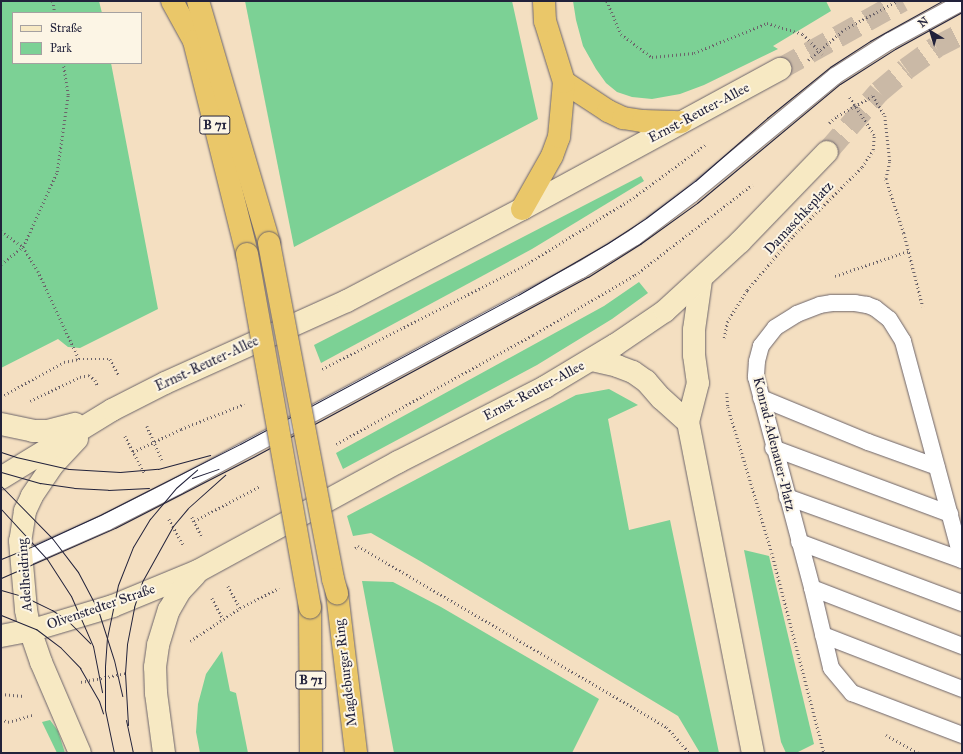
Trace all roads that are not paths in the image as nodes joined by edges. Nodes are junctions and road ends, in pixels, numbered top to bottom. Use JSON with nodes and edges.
{"nodes":[{"id":1,"x":172,"y":1,"type":"edge"},
{"id":2,"x":198,"y":1,"type":"edge"},
{"id":3,"x":544,"y":1,"type":"edge"},
{"id":4,"x":962,"y":2,"type":"edge"},
{"id":5,"x":780,"y":69,"type":"tunnel mouth"},
{"id":6,"x":564,"y":82,"type":"junction"},
{"id":7,"x":681,"y":122,"type":"junction"},
{"id":8,"x":827,"y":152,"type":"tunnel mouth"},
{"id":9,"x":522,"y":209,"type":"junction"},
{"id":10,"x":701,"y":280,"type":"junction"},
{"id":11,"x":592,"y":360,"type":"junction"},
{"id":12,"x":761,"y":398,"type":"junction"},
{"id":13,"x":103,"y":415,"type":"junction"},
{"id":14,"x":688,"y":422,"type":"junction"},
{"id":15,"x":1,"y":424,"type":"edge"},
{"id":16,"x":773,"y":448,"type":"junction"},
{"id":17,"x":937,"y":467,"type":"junction"},
{"id":18,"x":1,"y":478,"type":"edge"},
{"id":19,"x":786,"y":498,"type":"junction"},
{"id":20,"x":950,"y":514,"type":"junction"},
{"id":21,"x":799,"y":542,"type":"junction"},
{"id":22,"x":21,"y":560,"type":"junction"},
{"id":23,"x":962,"y":560,"type":"edge"},
{"id":24,"x":198,"y":571,"type":"junction"},
{"id":25,"x":812,"y":588,"type":"junction"},
{"id":26,"x":962,"y":603,"type":"edge"},
{"id":27,"x":30,"y":630,"type":"junction"},
{"id":28,"x":823,"y":635,"type":"junction"},
{"id":29,"x":1,"y":636,"type":"edge"},
{"id":30,"x":962,"y":646,"type":"edge"},
{"id":31,"x":347,"y":683,"type":"junction"},
{"id":32,"x":962,"y":689,"type":"edge"},
{"id":33,"x":962,"y":735,"type":"edge"},
{"id":34,"x":80,"y":753,"type":"edge"},
{"id":35,"x":164,"y":753,"type":"edge"},
{"id":36,"x":311,"y":753,"type":"edge"},
{"id":37,"x":356,"y":753,"type":"edge"},
{"id":38,"x":364,"y":753,"type":"edge"},
{"id":39,"x":753,"y":753,"type":"edge"}],
"edges":[{"from":1,"to":36,"type":"highway","name":"Magdeburger Ring","number":"B 71","bridge":true},
{"from":2,"to":31,"type":"highway","name":"Magdeburger Ring","number":"B 71","bridge":true},
{"from":3,"to":6,"type":"highway"},
{"from":4,"to":22,"type":"lane"},
{"from":5,"to":7,"type":"main road","name":"Ernst-Reuter-Allee"},
{"from":6,"to":7,"type":"highway"},
{"from":6,"to":9,"type":"highway"},
{"from":7,"to":9,"type":"main road","name":"Ernst-Reuter-Allee"},
{"from":8,"to":10,"type":"main road","name":"Ernst-Reuter-Allee"},
{"from":9,"to":13,"type":"main road","name":"Ernst-Reuter-Allee"},
{"from":10,"to":11,"type":"main road","name":"Ernst-Reuter-Allee"},
{"from":10,"to":14,"type":"main road"},
{"from":11,"to":14,"type":"main road"},
{"from":11,"to":24,"type":"main road","name":"Ernst-Reuter-Allee"},
{"from":12,"to":16,"type":"lane","name":"Konrad-Adenauer-Platz"},
{"from":12,"to":17,"type":"lane"},
{"from":12,"to":17,"type":"lane","name":"Konrad-Adenauer-Platz"},
{"from":13,"to":15,"type":"main road"},
{"from":13,"to":18,"type":"main road"},
{"from":13,"to":22,"type":"main road","name":"Adelheidring"},
{"from":14,"to":39,"type":"main road"},
{"from":16,"to":19,"type":"lane","name":"Konrad-Adenauer-Platz"},
{"from":16,"to":20,"type":"lane"},
{"from":17,"to":20,"type":"lane","name":"Konrad-Adenauer-Platz"},
{"from":19,"to":21,"type":"lane","name":"Konrad-Adenauer-Platz"},
{"from":19,"to":23,"type":"lane"},
{"from":20,"to":23,"type":"lane","name":"Konrad-Adenauer-Platz"},
{"from":21,"to":25,"type":"lane","name":"Konrad-Adenauer-Platz"},
{"from":21,"to":26,"type":"lane"},
{"from":22,"to":27,"type":"main road","name":"Adelheidring"},
{"from":24,"to":27,"type":"main road","name":"Olvenstedter Straße"},
{"from":24,"to":35,"type":"main road"},
{"from":25,"to":28,"type":"lane","name":"Konrad-Adenauer-Platz"},
{"from":25,"to":30,"type":"lane"},
{"from":27,"to":29,"type":"main road","name":"Olvenstedter Straße"},
{"from":27,"to":34,"type":"main road","name":"Adelheidring"},
{"from":28,"to":32,"type":"lane"},
{"from":28,"to":33,"type":"lane","name":"Konrad-Adenauer-Platz"},
{"from":31,"to":37,"type":"highway","name":"Magdeburger Ring","number":"B 71"},
{"from":31,"to":38,"type":"highway"}]}
